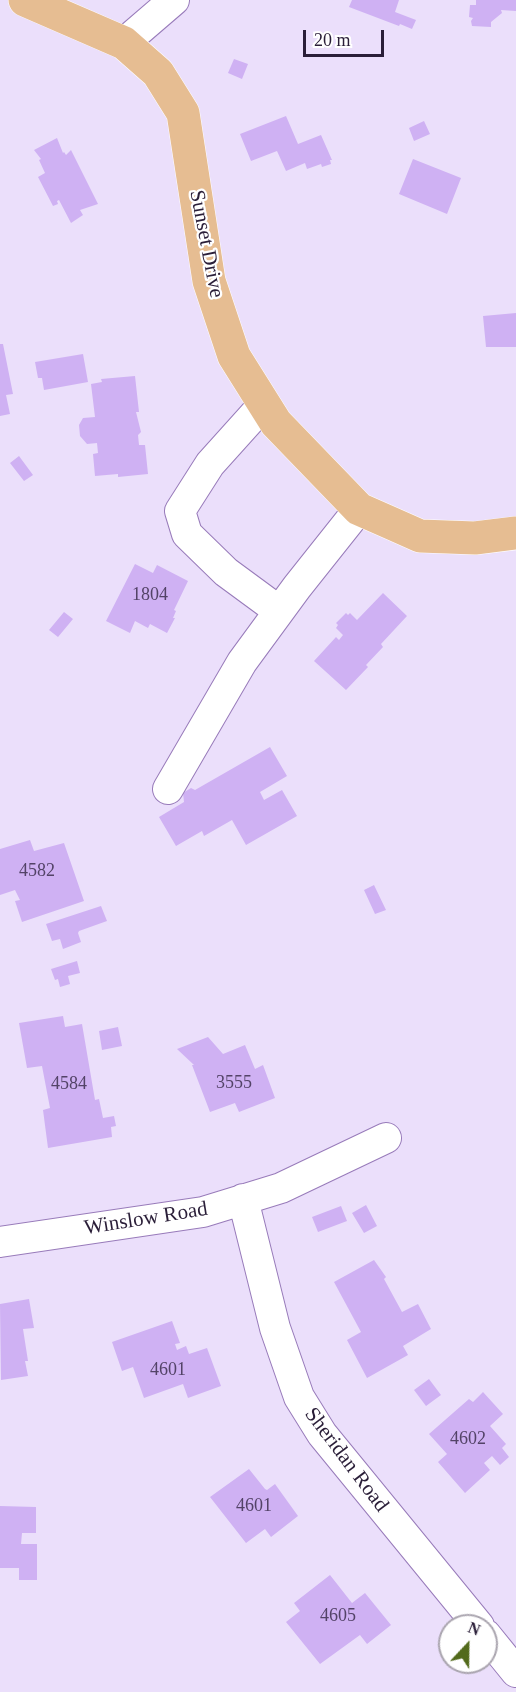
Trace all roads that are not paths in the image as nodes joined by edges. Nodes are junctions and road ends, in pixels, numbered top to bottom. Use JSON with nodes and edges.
{"nodes":[{"id":1,"x":25,"y":0,"type":"edge"},
{"id":2,"x":174,"y":0,"type":"edge"},
{"id":3,"x":124,"y":43,"type":"junction"},
{"id":4,"x":264,"y":404,"type":"junction"},
{"id":5,"x":359,"y":508,"type":"junction"},
{"id":6,"x":516,"y":533,"type":"edge"},
{"id":7,"x":279,"y":611,"type":"junction"},
{"id":8,"x":168,"y":789,"type":"dead end"},
{"id":9,"x":386,"y":1138,"type":"dead end"},
{"id":10,"x":243,"y":1198,"type":"junction"},
{"id":11,"x":0,"y":1242,"type":"edge"},
{"id":12,"x":469,"y":1614,"type":"edge"},
{"id":13,"x":498,"y":1650,"type":"edge"},
{"id":14,"x":516,"y":1672,"type":"edge"}],
"edges":[{"from":1,"to":3,"type":"main road","name":"Sunset Drive"},
{"from":2,"to":3,"type":"street"},
{"from":3,"to":4,"type":"main road","name":"Sunset Drive"},
{"from":4,"to":5,"type":"main road","name":"Sunset Drive"},
{"from":4,"to":7,"type":"street"},
{"from":5,"to":6,"type":"main road","name":"Sunset Drive"},
{"from":5,"to":7,"type":"street"},
{"from":7,"to":8,"type":"street"},
{"from":9,"to":10,"type":"street","name":"Winslow Road"},
{"from":10,"to":11,"type":"street","name":"Winslow Road"},
{"from":10,"to":12,"type":"street","name":"Sheridan Road"},
{"from":13,"to":14,"type":"street"}]}
